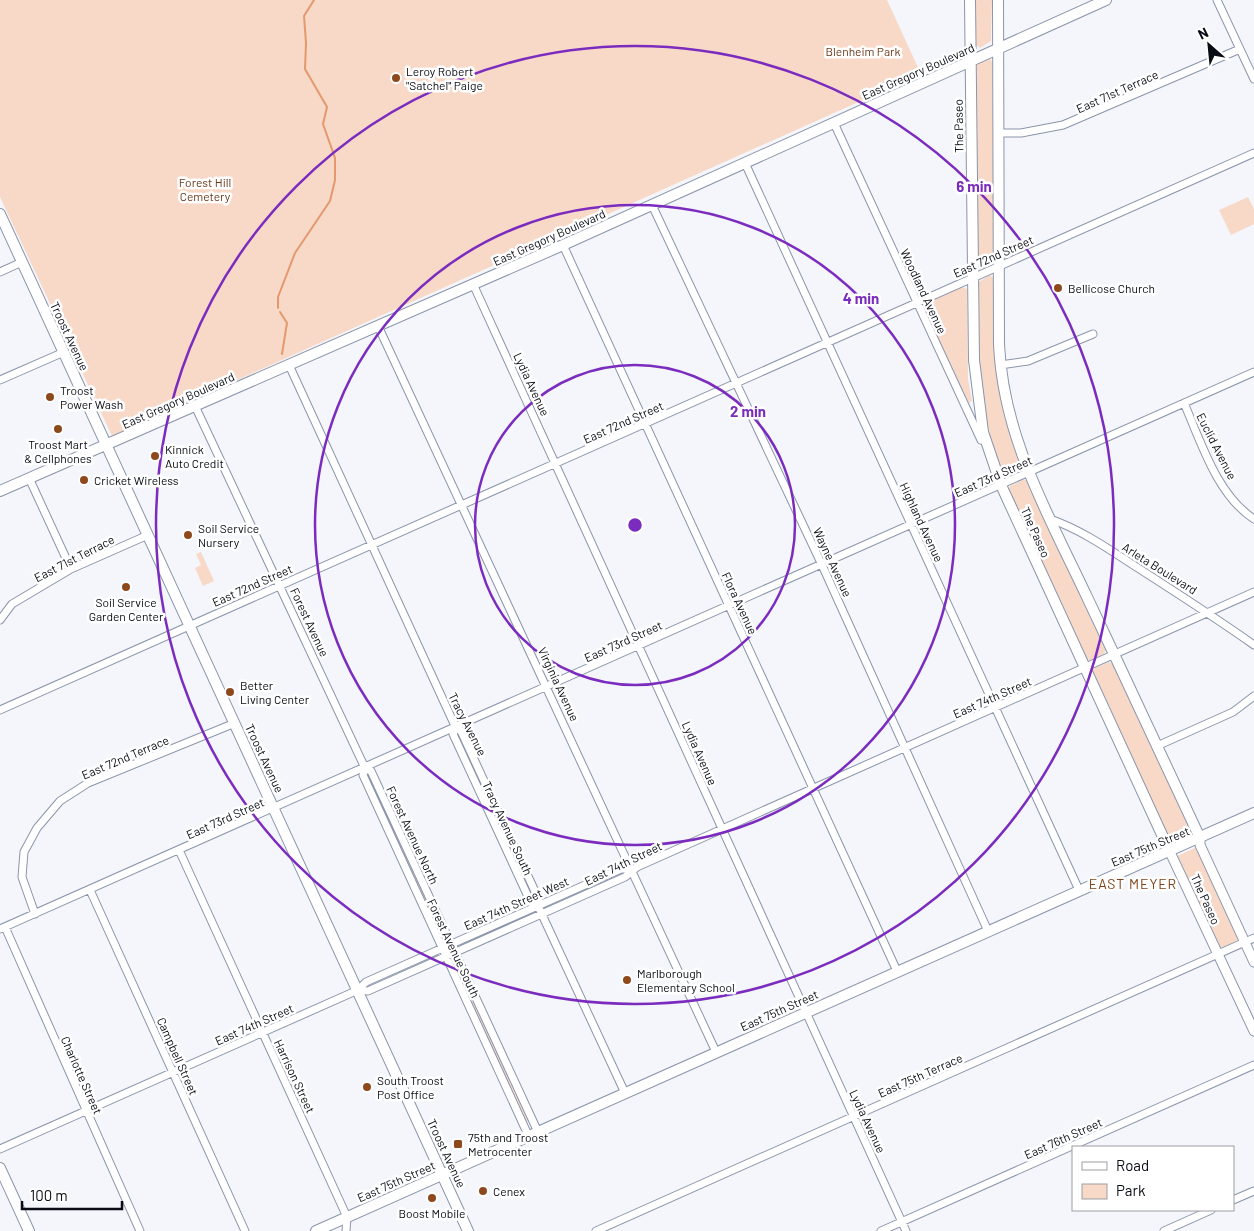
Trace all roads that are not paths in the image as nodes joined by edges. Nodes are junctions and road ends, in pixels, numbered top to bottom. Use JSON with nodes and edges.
{"nodes":[{"id":1,"x":970,"y":0,"type":"edge"},
{"id":2,"x":998,"y":0,"type":"edge"},
{"id":3,"x":1106,"y":0,"type":"edge"},
{"id":4,"x":1217,"y":0,"type":"edge"},
{"id":5,"x":998,"y":48,"type":"junction"},
{"id":6,"x":1240,"y":49,"type":"junction"},
{"id":7,"x":970,"y":61,"type":"junction"},
{"id":8,"x":1254,"y":79,"type":"edge"},
{"id":9,"x":834,"y":123,"type":"junction"},
{"id":10,"x":999,"y":133,"type":"junction"},
{"id":11,"x":1254,"y":153,"type":"edge"},
{"id":12,"x":745,"y":163,"type":"junction"},
{"id":13,"x":652,"y":205,"type":"junction"},
{"id":14,"x":0,"y":214,"type":"edge"},
{"id":15,"x":564,"y":245,"type":"junction"},
{"id":16,"x":22,"y":262,"type":"junction"},
{"id":17,"x":999,"y":266,"type":"junction"},
{"id":18,"x":0,"y":272,"type":"edge"},
{"id":19,"x":972,"y":278,"type":"junction"},
{"id":20,"x":474,"y":284,"type":"junction"},
{"id":21,"x":917,"y":302,"type":"junction"},
{"id":22,"x":378,"y":326,"type":"junction"},
{"id":23,"x":1093,"y":334,"type":"dead end"},
{"id":24,"x":827,"y":342,"type":"junction"},
{"id":25,"x":64,"y":352,"type":"junction"},
{"id":26,"x":289,"y":365,"type":"junction"},
{"id":27,"x":1000,"y":365,"type":"junction"},
{"id":28,"x":1254,"y":372,"type":"edge"},
{"id":29,"x":0,"y":380,"type":"edge"},
{"id":30,"x":736,"y":382,"type":"junction"},
{"id":31,"x":1184,"y":403,"type":"junction"},
{"id":32,"x":195,"y":406,"type":"junction"},
{"id":33,"x":646,"y":424,"type":"junction"},
{"id":34,"x":106,"y":445,"type":"junction"},
{"id":35,"x":556,"y":464,"type":"junction"},
{"id":36,"x":994,"y":468,"type":"junction"},
{"id":37,"x":1030,"y":472,"type":"junction"},
{"id":38,"x":29,"y":478,"type":"junction"},
{"id":39,"x":1001,"y":485,"type":"junction"},
{"id":40,"x":0,"y":491,"type":"edge"},
{"id":41,"x":463,"y":505,"type":"junction"},
{"id":42,"x":1050,"y":519,"type":"junction"},
{"id":43,"x":1254,"y":519,"type":"edge"},
{"id":44,"x":912,"y":525,"type":"junction"},
{"id":45,"x":148,"y":535,"type":"junction"},
{"id":46,"x":371,"y":545,"type":"junction"},
{"id":47,"x":822,"y":565,"type":"junction"},
{"id":48,"x":71,"y":570,"type":"junction"},
{"id":49,"x":281,"y":585,"type":"junction"},
{"id":50,"x":1254,"y":592,"type":"edge"},
{"id":51,"x":12,"y":604,"type":"junction"},
{"id":52,"x":729,"y":606,"type":"junction"},
{"id":53,"x":0,"y":610,"type":"edge"},
{"id":54,"x":1208,"y":612,"type":"junction"},
{"id":55,"x":0,"y":620,"type":"edge"},
{"id":56,"x":189,"y":625,"type":"junction"},
{"id":57,"x":1254,"y":644,"type":"edge"},
{"id":58,"x":640,"y":646,"type":"junction"},
{"id":59,"x":1114,"y":654,"type":"junction"},
{"id":60,"x":1086,"y":667,"type":"junction"},
{"id":61,"x":548,"y":687,"type":"junction"},
{"id":62,"x":1254,"y":696,"type":"edge"},
{"id":63,"x":995,"y":708,"type":"junction"},
{"id":64,"x":0,"y":710,"type":"edge"},
{"id":65,"x":235,"y":724,"type":"junction"},
{"id":66,"x":456,"y":728,"type":"junction"},
{"id":67,"x":1157,"y":746,"type":"junction"},
{"id":68,"x":905,"y":748,"type":"junction"},
{"id":69,"x":365,"y":768,"type":"junction"},
{"id":70,"x":813,"y":788,"type":"junction"},
{"id":71,"x":274,"y":809,"type":"junction"},
{"id":72,"x":1254,"y":813,"type":"edge"},
{"id":73,"x":722,"y":829,"type":"junction"},
{"id":74,"x":1200,"y":838,"type":"junction"},
{"id":75,"x":179,"y":850,"type":"junction"},
{"id":76,"x":1169,"y":850,"type":"junction"},
{"id":77,"x":633,"y":869,"type":"junction"},
{"id":78,"x":90,"y":890,"type":"junction"},
{"id":79,"x":1079,"y":890,"type":"junction"},
{"id":80,"x":538,"y":906,"type":"junction"},
{"id":81,"x":541,"y":913,"type":"junction"},
{"id":82,"x":35,"y":914,"type":"junction"},
{"id":83,"x":3,"y":928,"type":"edge"},
{"id":84,"x":988,"y":931,"type":"junction"},
{"id":85,"x":1254,"y":938,"type":"edge"},
{"id":86,"x":1245,"y":942,"type":"junction"},
{"id":87,"x":451,"y":945,"type":"junction"},
{"id":88,"x":442,"y":949,"type":"junction"},
{"id":89,"x":455,"y":952,"type":"junction"},
{"id":90,"x":1218,"y":954,"type":"junction"},
{"id":91,"x":446,"y":957,"type":"junction"},
{"id":92,"x":1254,"y":962,"type":"edge"},
{"id":93,"x":897,"y":971,"type":"junction"},
{"id":94,"x":358,"y":990,"type":"junction"},
{"id":95,"x":805,"y":1012,"type":"junction"},
{"id":96,"x":1254,"y":1031,"type":"edge"},
{"id":97,"x":263,"y":1033,"type":"junction"},
{"id":98,"x":716,"y":1052,"type":"junction"},
{"id":99,"x":1254,"y":1065,"type":"edge"},
{"id":100,"x":172,"y":1071,"type":"junction"},
{"id":101,"x":625,"y":1093,"type":"junction"},
{"id":102,"x":85,"y":1110,"type":"junction"},
{"id":103,"x":853,"y":1117,"type":"junction"},
{"id":104,"x":533,"y":1134,"type":"junction"},
{"id":105,"x":1072,"y":1146,"type":"edge"},
{"id":106,"x":1072,"y":1146,"type":"edge"},
{"id":107,"x":0,"y":1149,"type":"edge"},
{"id":108,"x":0,"y":1168,"type":"edge"},
{"id":109,"x":442,"y":1174,"type":"junction"},
{"id":110,"x":1254,"y":1191,"type":"edge"},
{"id":111,"x":1234,"y":1200,"type":"edge"},
{"id":112,"x":1209,"y":1211,"type":"edge"},
{"id":113,"x":347,"y":1217,"type":"junction"},
{"id":114,"x":902,"y":1222,"type":"junction"},
{"id":115,"x":464,"y":1230,"type":"edge"},
{"id":116,"x":29,"y":1231,"type":"edge"},
{"id":117,"x":140,"y":1231,"type":"edge"},
{"id":118,"x":245,"y":1231,"type":"edge"},
{"id":119,"x":316,"y":1231,"type":"edge"},
{"id":120,"x":346,"y":1231,"type":"edge"},
{"id":121,"x":596,"y":1231,"type":"edge"},
{"id":122,"x":881,"y":1231,"type":"edge"},
{"id":123,"x":906,"y":1231,"type":"edge"},
{"id":124,"x":1164,"y":1231,"type":"edge"}],
"edges":[{"from":1,"to":7,"type":"main road","name":"The Paseo"},
{"from":2,"to":5,"type":"main road","name":"The Paseo"},
{"from":3,"to":5,"type":"main road","name":"East Gregory Boulevard"},
{"from":4,"to":6,"type":"street"},
{"from":5,"to":7,"type":"main road","name":"East Gregory Boulevard"},
{"from":5,"to":10,"type":"main road","name":"The Paseo"},
{"from":6,"to":8,"type":"street"},
{"from":6,"to":10,"type":"street","name":"East 71st Terrace"},
{"from":7,"to":9,"type":"main road","name":"East Gregory Boulevard"},
{"from":7,"to":19,"type":"main road","name":"The Paseo"},
{"from":9,"to":12,"type":"main road","name":"East Gregory Boulevard"},
{"from":9,"to":21,"type":"street","name":"Woodland Avenue"},
{"from":10,"to":17,"type":"main road","name":"The Paseo"},
{"from":11,"to":17,"type":"street","name":"East 72nd Street"},
{"from":12,"to":13,"type":"main road","name":"East Gregory Boulevard"},
{"from":12,"to":24,"type":"street","name":"Highland Avenue"},
{"from":13,"to":15,"type":"main road","name":"East Gregory Boulevard"},
{"from":13,"to":30,"type":"street","name":"Wayne Avenue"},
{"from":14,"to":16,"type":"main road","name":"Troost Avenue"},
{"from":15,"to":20,"type":"main road","name":"East Gregory Boulevard"},
{"from":15,"to":33,"type":"street","name":"Flora Avenue"},
{"from":16,"to":18,"type":"street"},
{"from":16,"to":25,"type":"main road","name":"Troost Avenue"},
{"from":17,"to":19,"type":"street","name":"East 72nd Street"},
{"from":17,"to":27,"type":"main road","name":"The Paseo"},
{"from":19,"to":21,"type":"street","name":"East 72nd Street"},
{"from":19,"to":36,"type":"main road","name":"The Paseo"},
{"from":20,"to":22,"type":"main road","name":"East Gregory Boulevard"},
{"from":20,"to":35,"type":"street","name":"Lydia Avenue"},
{"from":21,"to":24,"type":"street","name":"East 72nd Street"},
{"from":21,"to":36,"type":"street","name":"Woodland Avenue"},
{"from":22,"to":26,"type":"main road","name":"East Gregory Boulevard"},
{"from":22,"to":41,"type":"street","name":"Virginia Avenue"},
{"from":23,"to":27,"type":"street"},
{"from":24,"to":30,"type":"street","name":"East 72nd Street"},
{"from":24,"to":44,"type":"street","name":"Highland Avenue"},
{"from":25,"to":29,"type":"street"},
{"from":25,"to":34,"type":"main road","name":"Troost Avenue"},
{"from":26,"to":32,"type":"main road","name":"East Gregory Boulevard"},
{"from":26,"to":46,"type":"street","name":"Tracy Avenue"},
{"from":27,"to":37,"type":"main road","name":"The Paseo"},
{"from":28,"to":31,"type":"street","name":"East 73rd Street"},
{"from":30,"to":33,"type":"street","name":"East 72nd Street"},
{"from":30,"to":47,"type":"street","name":"Wayne Avenue"},
{"from":31,"to":37,"type":"street","name":"East 73rd Street"},
{"from":31,"to":43,"type":"street","name":"Euclid Avenue"},
{"from":32,"to":34,"type":"main road","name":"East Gregory Boulevard"},
{"from":32,"to":49,"type":"street","name":"Forest Avenue"},
{"from":33,"to":35,"type":"street","name":"East 72nd Street"},
{"from":33,"to":52,"type":"street","name":"Flora Avenue"},
{"from":34,"to":38,"type":"main road","name":"East Gregory Boulevard"},
{"from":34,"to":45,"type":"main road","name":"Troost Avenue"},
{"from":35,"to":41,"type":"street","name":"East 72nd Street"},
{"from":35,"to":58,"type":"street","name":"Lydia Avenue"},
{"from":36,"to":39,"type":"main road","name":"The Paseo"},
{"from":37,"to":39,"type":"street","name":"East 73rd Street"},
{"from":37,"to":42,"type":"main road","name":"The Paseo"},
{"from":38,"to":40,"type":"main road","name":"East Gregory Boulevard"},
{"from":38,"to":48,"type":"street"},
{"from":39,"to":44,"type":"street","name":"East 73rd Street"},
{"from":39,"to":60,"type":"main road","name":"The Paseo"},
{"from":41,"to":46,"type":"street","name":"East 72nd Street"},
{"from":41,"to":61,"type":"street","name":"Virginia Avenue"},
{"from":42,"to":54,"type":"street","name":"Arleta Boulevard"},
{"from":42,"to":59,"type":"main road","name":"The Paseo"},
{"from":44,"to":47,"type":"street","name":"East 73rd Street"},
{"from":44,"to":63,"type":"street","name":"Highland Avenue"},
{"from":45,"to":48,"type":"street","name":"East 71st Terrace"},
{"from":45,"to":56,"type":"main road","name":"Troost Avenue"},
{"from":46,"to":49,"type":"street","name":"East 72nd Street"},
{"from":46,"to":66,"type":"street","name":"Tracy Avenue"},
{"from":47,"to":52,"type":"street","name":"East 73rd Street"},
{"from":47,"to":68,"type":"street","name":"Wayne Avenue"},
{"from":48,"to":51,"type":"street","name":"East 71st Terrace"},
{"from":49,"to":56,"type":"street","name":"East 72nd Street"},
{"from":49,"to":69,"type":"street","name":"Forest Avenue"},
{"from":50,"to":54,"type":"street","name":"East 74th Street"},
{"from":51,"to":53,"type":"street","name":"East 71st Terrace"},
{"from":51,"to":55,"type":"street","name":"East 71st Terrace"},
{"from":52,"to":58,"type":"street","name":"East 73rd Street"},
{"from":52,"to":70,"type":"street","name":"Flora Avenue"},
{"from":54,"to":57,"type":"street","name":"Arleta Boulevard"},
{"from":54,"to":59,"type":"street","name":"East 74th Street"},
{"from":56,"to":64,"type":"street","name":"East 72nd Street"},
{"from":56,"to":65,"type":"main road","name":"Troost Avenue"},
{"from":58,"to":61,"type":"street","name":"East 73rd Street"},
{"from":58,"to":73,"type":"street","name":"Lydia Avenue"},
{"from":59,"to":60,"type":"street","name":"East 74th Street"},
{"from":59,"to":67,"type":"main road","name":"The Paseo"},
{"from":60,"to":63,"type":"street","name":"East 74th Street"},
{"from":60,"to":76,"type":"main road","name":"The Paseo"},
{"from":61,"to":66,"type":"street","name":"East 73rd Street"},
{"from":61,"to":77,"type":"street","name":"Virginia Avenue"},
{"from":62,"to":67,"type":"street"},
{"from":63,"to":68,"type":"street","name":"East 74th Street"},
{"from":63,"to":79,"type":"street","name":"Highland Avenue"},
{"from":65,"to":71,"type":"main road","name":"Troost Avenue"},
{"from":65,"to":82,"type":"street","name":"East 72nd Terrace"},
{"from":66,"to":69,"type":"street","name":"East 73rd Street"},
{"from":66,"to":80,"type":"street","name":"Tracy Avenue"},
{"from":67,"to":74,"type":"main road","name":"The Paseo"},
{"from":68,"to":70,"type":"street","name":"East 74th Street"},
{"from":68,"to":84,"type":"street","name":"Wayne Avenue"},
{"from":69,"to":71,"type":"street","name":"East 73rd Street"},
{"from":69,"to":87,"type":"street","name":"Forest Avenue North"},
{"from":69,"to":88,"type":"street","name":"Forest Avenue South"},
{"from":70,"to":73,"type":"street","name":"East 74th Street"},
{"from":70,"to":93,"type":"street","name":"Flora Avenue"},
{"from":71,"to":75,"type":"street","name":"East 73rd Street"},
{"from":71,"to":94,"type":"main road","name":"Troost Avenue"},
{"from":72,"to":74,"type":"main road","name":"East 75th Street"},
{"from":73,"to":77,"type":"street","name":"East 74th Street"},
{"from":73,"to":95,"type":"street","name":"Lydia Avenue"},
{"from":74,"to":76,"type":"main road","name":"East 75th Street"},
{"from":74,"to":86,"type":"street","name":"The Paseo"},
{"from":75,"to":78,"type":"street","name":"East 73rd Street"},
{"from":75,"to":97,"type":"street","name":"Harrison Street"},
{"from":76,"to":79,"type":"main road","name":"East 75th Street"},
{"from":76,"to":90,"type":"street","name":"The Paseo"},
{"from":77,"to":80,"type":"street","name":"East 74th Street West"},
{"from":77,"to":81,"type":"street","name":"East 74th Street"},
{"from":77,"to":98,"type":"street","name":"Virginia Avenue"},
{"from":78,"to":82,"type":"street","name":"East 73rd Street"},
{"from":78,"to":100,"type":"street","name":"Campbell Street"},
{"from":79,"to":84,"type":"main road","name":"East 75th Street"},
{"from":80,"to":81,"type":"street","name":"Tracy Avenue"},
{"from":80,"to":87,"type":"street","name":"East 74th Street West"},
{"from":81,"to":89,"type":"street","name":"East 74th Street"},
{"from":81,"to":101,"type":"street","name":"Tracy Avenue"},
{"from":82,"to":83,"type":"street","name":"East 73rd Street"},
{"from":83,"to":102,"type":"street","name":"Charlotte Street"},
{"from":84,"to":93,"type":"main road","name":"East 75th Street"},
{"from":85,"to":86,"type":"street","name":"East 75th Terrace"},
{"from":86,"to":90,"type":"street","name":"East 75th Terrace"},
{"from":86,"to":92,"type":"street","name":"The Paseo"},
{"from":87,"to":88,"type":"street","name":"East 74th Street West"},
{"from":87,"to":89,"type":"street","name":"Forest Avenue North"},
{"from":88,"to":91,"type":"street","name":"Forest Avenue South"},
{"from":88,"to":94,"type":"street","name":"East 74th Street West"},
{"from":89,"to":91,"type":"street","name":"East 74th Street"},
{"from":89,"to":104,"type":"street","name":"Forest Avenue North"},
{"from":90,"to":96,"type":"street","name":"The Paseo"},
{"from":90,"to":103,"type":"street","name":"East 75th Terrace"},
{"from":91,"to":94,"type":"street","name":"East 74th Street"},
{"from":91,"to":104,"type":"street","name":"Forest Avenue South"},
{"from":93,"to":95,"type":"main road","name":"East 75th Street"},
{"from":94,"to":97,"type":"street","name":"East 74th Street"},
{"from":94,"to":109,"type":"main road","name":"Troost Avenue"},
{"from":95,"to":98,"type":"main road","name":"East 75th Street"},
{"from":95,"to":103,"type":"street","name":"Lydia Avenue"},
{"from":97,"to":100,"type":"street","name":"East 74th Street"},
{"from":97,"to":113,"type":"street","name":"Harrison Street"},
{"from":98,"to":101,"type":"main road","name":"East 75th Street"},
{"from":99,"to":106,"type":"street","name":"East 76th Street"},
{"from":100,"to":102,"type":"street","name":"East 74th Street"},
{"from":100,"to":118,"type":"street","name":"Campbell Street"},
{"from":101,"to":104,"type":"main road","name":"East 75th Street"},
{"from":102,"to":107,"type":"street","name":"East 74th Street"},
{"from":102,"to":117,"type":"street","name":"Charlotte Street"},
{"from":103,"to":114,"type":"street","name":"Lydia Avenue"},
{"from":103,"to":121,"type":"street","name":"East 75th Terrace"},
{"from":104,"to":109,"type":"main road","name":"East 75th Street"},
{"from":105,"to":114,"type":"street","name":"East 76th Street"},
{"from":108,"to":116,"type":"main road"},
{"from":109,"to":113,"type":"main road","name":"East 75th Street"},
{"from":109,"to":115,"type":"main road","name":"Troost Avenue"},
{"from":110,"to":111,"type":"street"},
{"from":112,"to":124,"type":"street"},
{"from":113,"to":119,"type":"main road","name":"East 75th Street"},
{"from":113,"to":120,"type":"street","name":"Harrison Street"},
{"from":114,"to":122,"type":"street","name":"East 76th Street"},
{"from":114,"to":123,"type":"street","name":"Lydia Avenue"}]}
